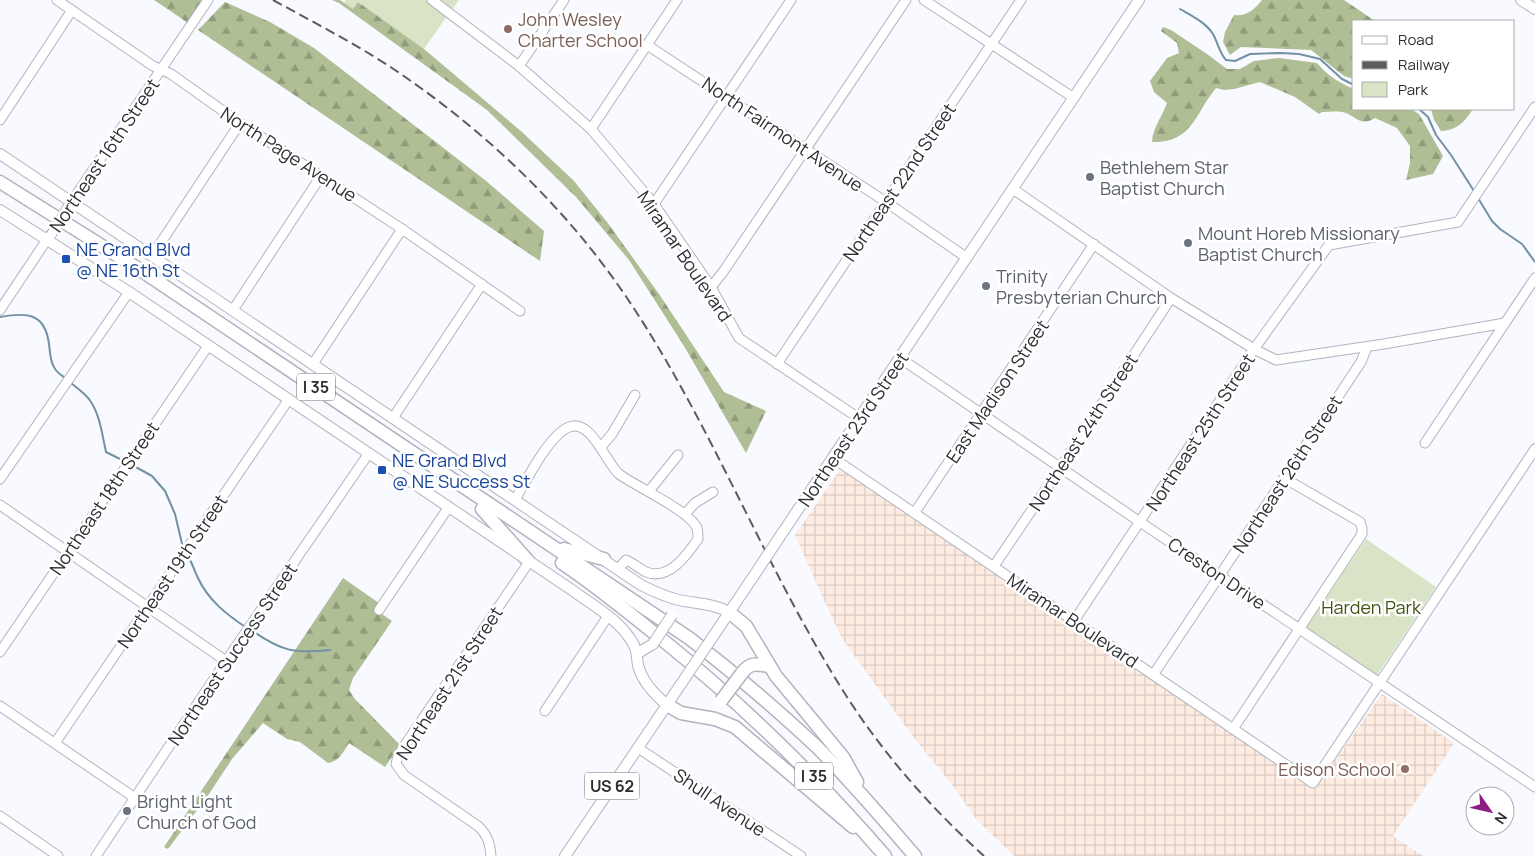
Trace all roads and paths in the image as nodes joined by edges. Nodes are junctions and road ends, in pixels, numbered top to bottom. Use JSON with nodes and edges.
{"nodes":[{"id":1,"x":56,"y":0,"type":"edge"},
{"id":2,"x":208,"y":0,"type":"edge"},
{"id":3,"x":432,"y":0,"type":"edge"},
{"id":4,"x":564,"y":0,"type":"edge"},
{"id":5,"x":677,"y":0,"type":"edge"},
{"id":6,"x":791,"y":0,"type":"edge"},
{"id":7,"x":906,"y":0,"type":"edge"},
{"id":8,"x":924,"y":0,"type":"edge"},
{"id":9,"x":1021,"y":0,"type":"edge"},
{"id":10,"x":1138,"y":0,"type":"edge"},
{"id":11,"x":1521,"y":0,"type":"edge"},
{"id":12,"x":72,"y":10,"type":"junction"},
{"id":13,"x":1535,"y":10,"type":"edge"},
{"id":14,"x":992,"y":43,"type":"junction"},
{"id":15,"x":647,"y":45,"type":"junction"},
{"id":16,"x":519,"y":66,"type":"junction"},
{"id":17,"x":161,"y":70,"type":"junction"},
{"id":18,"x":726,"y":96,"type":"junction"},
{"id":19,"x":1074,"y":98,"type":"junction"},
{"id":20,"x":1535,"y":106,"type":"edge"},
{"id":21,"x":0,"y":120,"type":"edge"},
{"id":22,"x":240,"y":123,"type":"junction"},
{"id":23,"x":591,"y":129,"type":"junction"},
{"id":24,"x":805,"y":149,"type":"junction"},
{"id":25,"x":0,"y":154,"type":"edge"},
{"id":26,"x":321,"y":176,"type":"junction"},
{"id":27,"x":0,"y":182,"type":"edge"},
{"id":28,"x":1013,"y":189,"type":"junction"},
{"id":29,"x":0,"y":191,"type":"edge"},
{"id":30,"x":886,"y":202,"type":"junction"},
{"id":31,"x":654,"y":204,"type":"junction"},
{"id":32,"x":70,"y":205,"type":"junction"},
{"id":33,"x":0,"y":210,"type":"edge"},
{"id":34,"x":402,"y":229,"type":"junction"},
{"id":35,"x":49,"y":237,"type":"junction"},
{"id":36,"x":1094,"y":244,"type":"junction"},
{"id":37,"x":152,"y":256,"type":"junction"},
{"id":38,"x":967,"y":258,"type":"junction"},
{"id":39,"x":1535,"y":278,"type":"edge"},
{"id":40,"x":482,"y":284,"type":"junction"},
{"id":41,"x":711,"y":287,"type":"junction"},
{"id":42,"x":128,"y":292,"type":"junction"},
{"id":43,"x":1171,"y":298,"type":"junction"},
{"id":44,"x":0,"y":310,"type":"edge"},
{"id":45,"x":233,"y":310,"type":"junction"},
{"id":46,"x":520,"y":310,"type":"dead end"},
{"id":47,"x":1505,"y":323,"type":"junction"},
{"id":48,"x":208,"y":346,"type":"junction"},
{"id":49,"x":1367,"y":346,"type":"junction"},
{"id":50,"x":1254,"y":349,"type":"junction"},
{"id":51,"x":900,"y":358,"type":"junction"},
{"id":52,"x":313,"y":364,"type":"junction"},
{"id":53,"x":777,"y":364,"type":"junction"},
{"id":54,"x":635,"y":395,"type":"dead end"},
{"id":55,"x":289,"y":399,"type":"junction"},
{"id":56,"x":982,"y":414,"type":"junction"},
{"id":57,"x":393,"y":418,"type":"junction"},
{"id":58,"x":860,"y":419,"type":"junction"},
{"id":59,"x":1425,"y":443,"type":"dead end"},
{"id":60,"x":601,"y":447,"type":"junction"},
{"id":61,"x":1535,"y":449,"type":"edge"},
{"id":62,"x":368,"y":453,"type":"junction"},
{"id":63,"x":678,"y":455,"type":"dead end"},
{"id":64,"x":833,"y":458,"type":"junction"},
{"id":65,"x":1060,"y":468,"type":"junction"},
{"id":66,"x":1284,"y":478,"type":"junction"},
{"id":67,"x":0,"y":479,"type":"edge"},
{"id":68,"x":649,"y":491,"type":"junction"},
{"id":69,"x":713,"y":492,"type":"dead end"},
{"id":70,"x":515,"y":500,"type":"junction"},
{"id":71,"x":0,"y":505,"type":"edge"},
{"id":72,"x":448,"y":508,"type":"junction"},
{"id":73,"x":482,"y":508,"type":"junction"},
{"id":74,"x":915,"y":512,"type":"junction"},
{"id":75,"x":685,"y":514,"type":"junction"},
{"id":76,"x":1140,"y":522,"type":"junction"},
{"id":77,"x":552,"y":546,"type":"junction"},
{"id":78,"x":67,"y":551,"type":"junction"},
{"id":79,"x":604,"y":559,"type":"junction"},
{"id":80,"x":529,"y":562,"type":"junction"},
{"id":81,"x":994,"y":566,"type":"junction"},
{"id":82,"x":618,"y":569,"type":"junction"},
{"id":83,"x":1220,"y":576,"type":"junction"},
{"id":84,"x":680,"y":600,"type":"junction"},
{"id":85,"x":147,"y":607,"type":"junction"},
{"id":86,"x":379,"y":610,"type":"dead end"},
{"id":87,"x":729,"y":612,"type":"junction"},
{"id":88,"x":608,"y":616,"type":"junction"},
{"id":89,"x":1074,"y":621,"type":"junction"},
{"id":90,"x":1300,"y":628,"type":"junction"},
{"id":91,"x":0,"y":652,"type":"edge"},
{"id":92,"x":638,"y":653,"type":"junction"},
{"id":93,"x":226,"y":661,"type":"junction"},
{"id":94,"x":769,"y":666,"type":"junction"},
{"id":95,"x":1153,"y":675,"type":"junction"},
{"id":96,"x":1379,"y":682,"type":"junction"},
{"id":97,"x":667,"y":705,"type":"junction"},
{"id":98,"x":0,"y":706,"type":"edge"},
{"id":99,"x":545,"y":711,"type":"dead end"},
{"id":100,"x":723,"y":722,"type":"junction"},
{"id":101,"x":1233,"y":729,"type":"junction"},
{"id":102,"x":55,"y":744,"type":"junction"},
{"id":103,"x":638,"y":748,"type":"junction"},
{"id":104,"x":1535,"y":787,"type":"edge"},
{"id":105,"x":136,"y":798,"type":"junction"},
{"id":106,"x":868,"y":801,"type":"junction"},
{"id":107,"x":0,"y":816,"type":"edge"},
{"id":108,"x":874,"y":843,"type":"junction"},
{"id":109,"x":58,"y":856,"type":"edge"},
{"id":110,"x":96,"y":856,"type":"edge"},
{"id":111,"x":491,"y":856,"type":"edge"},
{"id":112,"x":565,"y":856,"type":"edge"},
{"id":113,"x":801,"y":856,"type":"edge"},
{"id":114,"x":885,"y":856,"type":"edge"},
{"id":115,"x":915,"y":856,"type":"edge"}],
"edges":[{"from":1,"to":12,"type":"street","name":"North Page Avenue"},
{"from":2,"to":17,"type":"street","name":"Northeast 16th Street"},
{"from":3,"to":16,"type":"street","name":"Miramar Boulevard"},
{"from":4,"to":16,"type":"street"},
{"from":5,"to":15,"type":"street"},
{"from":6,"to":18,"type":"street"},
{"from":7,"to":24,"type":"street"},
{"from":8,"to":14,"type":"street"},
{"from":9,"to":14,"type":"street","name":"Northeast 22nd Street"},
{"from":10,"to":19,"type":"main road","name":"Northeast 23rd Street"},
{"from":11,"to":13,"type":"main road"},
{"from":12,"to":17,"type":"street","name":"North Page Avenue"},
{"from":12,"to":21,"type":"street"},
{"from":14,"to":19,"type":"street"},
{"from":14,"to":30,"type":"street","name":"Northeast 22nd Street"},
{"from":15,"to":18,"type":"street","name":"North Fairmont Avenue"},
{"from":15,"to":23,"type":"street"},
{"from":16,"to":23,"type":"street","name":"Miramar Boulevard"},
{"from":17,"to":22,"type":"street","name":"North Page Avenue"},
{"from":17,"to":32,"type":"street","name":"Northeast 16th Street"},
{"from":18,"to":24,"type":"street","name":"North Fairmont Avenue"},
{"from":18,"to":31,"type":"street"},
{"from":19,"to":28,"type":"main road","name":"Northeast 23rd Street"},
{"from":20,"to":50,"type":"street","name":"Northeast 25th Street"},
{"from":22,"to":26,"type":"street","name":"North Page Avenue"},
{"from":22,"to":37,"type":"street"},
{"from":23,"to":31,"type":"street","name":"Miramar Boulevard"},
{"from":24,"to":30,"type":"street","name":"North Fairmont Avenue"},
{"from":24,"to":41,"type":"street"},
{"from":25,"to":32,"type":"main road"},
{"from":26,"to":34,"type":"street","name":"North Page Avenue"},
{"from":26,"to":45,"type":"street"},
{"from":27,"to":77,"type":"highway","number":"I 35"},
{"from":28,"to":36,"type":"street"},
{"from":28,"to":38,"type":"main road","name":"Northeast 23rd Street"},
{"from":29,"to":73,"type":"highway","number":"I 35"},
{"from":30,"to":38,"type":"street","name":"North Fairmont Avenue"},
{"from":30,"to":53,"type":"street","name":"Northeast 22nd Street"},
{"from":31,"to":41,"type":"street","name":"Miramar Boulevard"},
{"from":32,"to":35,"type":"street","name":"Northeast 16th Street","bridge":true},
{"from":32,"to":37,"type":"main road"},
{"from":33,"to":35,"type":"main road"},
{"from":34,"to":40,"type":"street","name":"North Page Avenue"},
{"from":34,"to":52,"type":"street"},
{"from":35,"to":42,"type":"main road"},
{"from":35,"to":44,"type":"street","name":"Northeast 16th Street"},
{"from":36,"to":43,"type":"street"},
{"from":36,"to":56,"type":"street","name":"East Madison Street"},
{"from":37,"to":45,"type":"main road"},
{"from":38,"to":51,"type":"main road","name":"Northeast 23rd Street"},
{"from":39,"to":47,"type":"street"},
{"from":40,"to":46,"type":"street","name":"North Page Avenue"},
{"from":40,"to":57,"type":"street"},
{"from":41,"to":53,"type":"street","name":"Miramar Boulevard"},
{"from":42,"to":48,"type":"main road"},
{"from":42,"to":67,"type":"street"},
{"from":43,"to":50,"type":"street"},
{"from":43,"to":65,"type":"street","name":"Northeast 24th Street"},
{"from":45,"to":52,"type":"main road"},
{"from":47,"to":49,"type":"street"},
{"from":47,"to":59,"type":"street"},
{"from":48,"to":55,"type":"main road"},
{"from":48,"to":78,"type":"street","name":"Northeast 18th Street"},
{"from":49,"to":50,"type":"street"},
{"from":49,"to":66,"type":"street","name":"Northeast 26th Street"},
{"from":50,"to":76,"type":"street","name":"Northeast 25th Street"},
{"from":51,"to":56,"type":"street","name":"Creston Drive"},
{"from":51,"to":58,"type":"main road","name":"Northeast 23rd Street"},
{"from":52,"to":57,"type":"main road"},
{"from":53,"to":58,"type":"street","name":"Miramar Boulevard"},
{"from":54,"to":60,"type":"street"},
{"from":55,"to":62,"type":"main road"},
{"from":55,"to":85,"type":"street","name":"Northeast 19th Street"},
{"from":56,"to":65,"type":"street","name":"Creston Drive"},
{"from":56,"to":74,"type":"street","name":"East Madison Street"},
{"from":57,"to":70,"type":"main road"},
{"from":58,"to":64,"type":"main road","name":"Northeast 23rd Street"},
{"from":60,"to":68,"type":"street"},
{"from":60,"to":70,"type":"street"},
{"from":61,"to":96,"type":"street"},
{"from":62,"to":72,"type":"main road"},
{"from":62,"to":93,"type":"street","name":"Northeast Success Street"},
{"from":63,"to":68,"type":"street"},
{"from":64,"to":74,"type":"street","name":"Miramar Boulevard"},
{"from":64,"to":87,"type":"main road","name":"Northeast 23rd Street","bridge":true},
{"from":65,"to":76,"type":"street","name":"Creston Drive"},
{"from":65,"to":81,"type":"street","name":"Northeast 24th Street"},
{"from":66,"to":83,"type":"street","name":"Northeast 26th Street"},
{"from":66,"to":90,"type":"street"},
{"from":68,"to":75,"type":"street"},
{"from":69,"to":75,"type":"street"},
{"from":70,"to":79,"type":"main road"},
{"from":71,"to":78,"type":"street"},
{"from":72,"to":80,"type":"main road"},
{"from":72,"to":86,"type":"street"},
{"from":73,"to":80,"type":"highway"},
{"from":73,"to":108,"type":"highway","number":"I 35"},
{"from":74,"to":81,"type":"street","name":"Miramar Boulevard"},
{"from":75,"to":82,"type":"street"},
{"from":76,"to":83,"type":"street","name":"Creston Drive"},
{"from":76,"to":89,"type":"street","name":"Northeast 25th Street"},
{"from":77,"to":79,"type":"highway"},
{"from":77,"to":106,"type":"highway","number":"I 35"},
{"from":78,"to":85,"type":"street"},
{"from":78,"to":91,"type":"street","name":"Northeast 18th Street"},
{"from":79,"to":82,"type":"main road"},
{"from":80,"to":88,"type":"main road"},
{"from":80,"to":111,"type":"street","name":"Northeast 21st Street"},
{"from":81,"to":89,"type":"street","name":"Miramar Boulevard"},
{"from":82,"to":84,"type":"main road"},
{"from":83,"to":90,"type":"street","name":"Creston Drive"},
{"from":83,"to":95,"type":"street","name":"Northeast 26th Street"},
{"from":84,"to":87,"type":"main road"},
{"from":84,"to":92,"type":"main road","bridge":true},
{"from":85,"to":93,"type":"street"},
{"from":85,"to":102,"type":"street","name":"Northeast 19th Street"},
{"from":87,"to":94,"type":"highway"},
{"from":87,"to":97,"type":"main road","name":"Northeast 23rd Street","number":"US 62","bridge":true},
{"from":88,"to":92,"type":"main road"},
{"from":88,"to":99,"type":"street"},
{"from":89,"to":95,"type":"street","name":"Miramar Boulevard"},
{"from":90,"to":96,"type":"street","name":"Creston Drive"},
{"from":90,"to":101,"type":"street"},
{"from":92,"to":97,"type":"main road"},
{"from":93,"to":105,"type":"street","name":"Northeast Success Street"},
{"from":94,"to":100,"type":"highway","bridge":true},
{"from":94,"to":106,"type":"highway"},
{"from":95,"to":101,"type":"street","name":"Miramar Boulevard"},
{"from":96,"to":101,"type":"street","name":"Miramar Boulevard"},
{"from":96,"to":104,"type":"street","name":"Creston Drive"},
{"from":97,"to":100,"type":"highway"},
{"from":97,"to":103,"type":"main road","name":"Northeast 23rd Street","number":"US 62"},
{"from":98,"to":102,"type":"street"},
{"from":100,"to":108,"type":"highway"},
{"from":102,"to":105,"type":"street"},
{"from":103,"to":112,"type":"main road","name":"Northeast 23rd Street","number":"US 62"},
{"from":103,"to":113,"type":"street","name":"Shull Avenue"},
{"from":105,"to":110,"type":"street","name":"Northeast Success Street"},
{"from":106,"to":115,"type":"highway","number":"I 35"},
{"from":107,"to":109,"type":"street"},
{"from":108,"to":114,"type":"highway","number":"I 35"}]}
